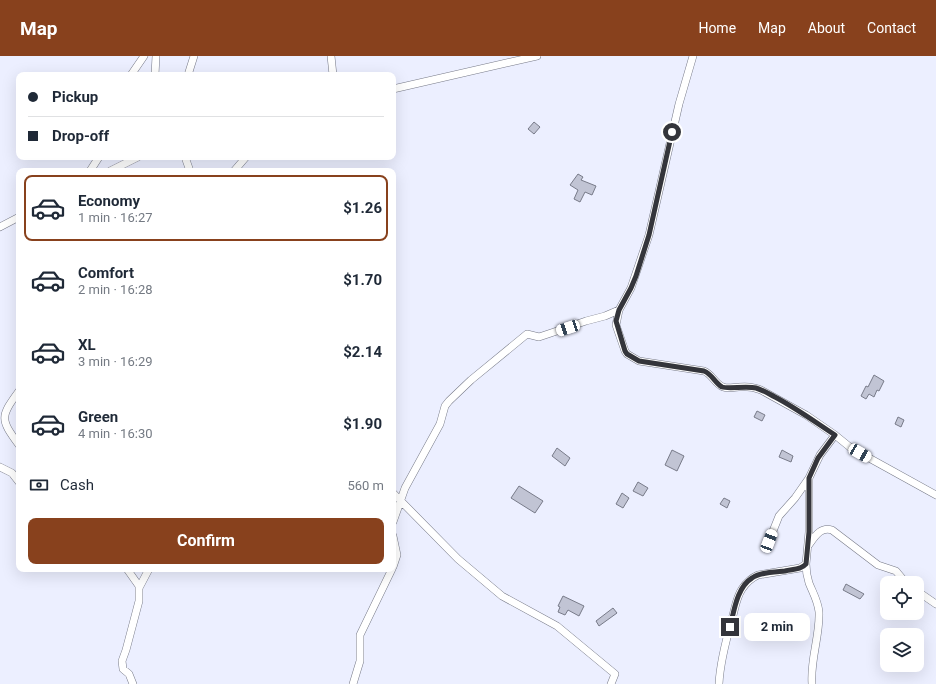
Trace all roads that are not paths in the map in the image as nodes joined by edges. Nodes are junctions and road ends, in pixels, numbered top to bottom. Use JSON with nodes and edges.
{"nodes":[{"id":1,"x":144,"y":56,"type":"edge"},
{"id":2,"x":156,"y":56,"type":"edge"},
{"id":3,"x":194,"y":56,"type":"edge"},
{"id":4,"x":330,"y":56,"type":"edge"},
{"id":5,"x":537,"y":56,"type":"edge"},
{"id":6,"x":693,"y":56,"type":"edge"},
{"id":7,"x":133,"y":72,"type":"edge"},
{"id":8,"x":155,"y":72,"type":"edge"},
{"id":9,"x":189,"y":72,"type":"edge"},
{"id":10,"x":333,"y":72,"type":"edge"},
{"id":11,"x":396,"y":89,"type":"edge"},
{"id":12,"x":132,"y":160,"type":"edge"},
{"id":13,"x":243,"y":160,"type":"edge"},
{"id":14,"x":116,"y":168,"type":"edge"},
{"id":15,"x":237,"y":168,"type":"edge"},
{"id":16,"x":16,"y":219,"type":"edge"},
{"id":17,"x":0,"y":227,"type":"edge"},
{"id":18,"x":619,"y":310,"type":"junction"},
{"id":19,"x":16,"y":396,"type":"edge"},
{"id":20,"x":835,"y":435,"type":"junction"},
{"id":21,"x":16,"y":441,"type":"edge"},
{"id":22,"x":0,"y":467,"type":"edge"},
{"id":23,"x":16,"y":478,"type":"edge"},
{"id":24,"x":809,"y":478,"type":"junction"},
{"id":25,"x":396,"y":496,"type":"edge"},
{"id":26,"x":936,"y":496,"type":"edge"},
{"id":27,"x":400,"y":500,"type":"junction"},
{"id":28,"x":396,"y":513,"type":"edge"},
{"id":29,"x":769,"y":541,"type":"dead end"},
{"id":30,"x":808,"y":546,"type":"junction"},
{"id":31,"x":806,"y":564,"type":"junction"},
{"id":32,"x":129,"y":572,"type":"edge"},
{"id":33,"x":147,"y":572,"type":"edge"},
{"id":34,"x":390,"y":572,"type":"edge"},
{"id":35,"x":900,"y":576,"type":"edge"},
{"id":36,"x":140,"y":586,"type":"junction"},
{"id":37,"x":924,"y":596,"type":"edge"},
{"id":38,"x":936,"y":604,"type":"edge"},
{"id":39,"x":133,"y":684,"type":"edge"},
{"id":40,"x":353,"y":684,"type":"edge"},
{"id":41,"x":611,"y":684,"type":"edge"},
{"id":42,"x":719,"y":684,"type":"edge"},
{"id":43,"x":812,"y":684,"type":"edge"}],
"edges":[{"from":1,"to":7,"type":"street"},
{"from":2,"to":8,"type":"street"},
{"from":3,"to":9,"type":"street"},
{"from":4,"to":10,"type":"street"},
{"from":5,"to":11,"type":"street"},
{"from":6,"to":18,"type":"street"},
{"from":12,"to":14,"type":"street"},
{"from":13,"to":15,"type":"street"},
{"from":16,"to":17,"type":"street"},
{"from":18,"to":20,"type":"street"},
{"from":18,"to":27,"type":"street"},
{"from":19,"to":21,"type":"street"},
{"from":20,"to":24,"type":"street"},
{"from":20,"to":26,"type":"street"},
{"from":22,"to":23,"type":"street"},
{"from":24,"to":29,"type":"street"},
{"from":24,"to":30,"type":"street"},
{"from":25,"to":27,"type":"street"},
{"from":27,"to":28,"type":"street"},
{"from":27,"to":41,"type":"street"},
{"from":30,"to":31,"type":"street"},
{"from":30,"to":35,"type":"street"},
{"from":31,"to":42,"type":"street"},
{"from":31,"to":43,"type":"street"},
{"from":32,"to":36,"type":"street"},
{"from":33,"to":36,"type":"street"},
{"from":34,"to":40,"type":"street"},
{"from":36,"to":39,"type":"street"},
{"from":37,"to":38,"type":"street"}]}
